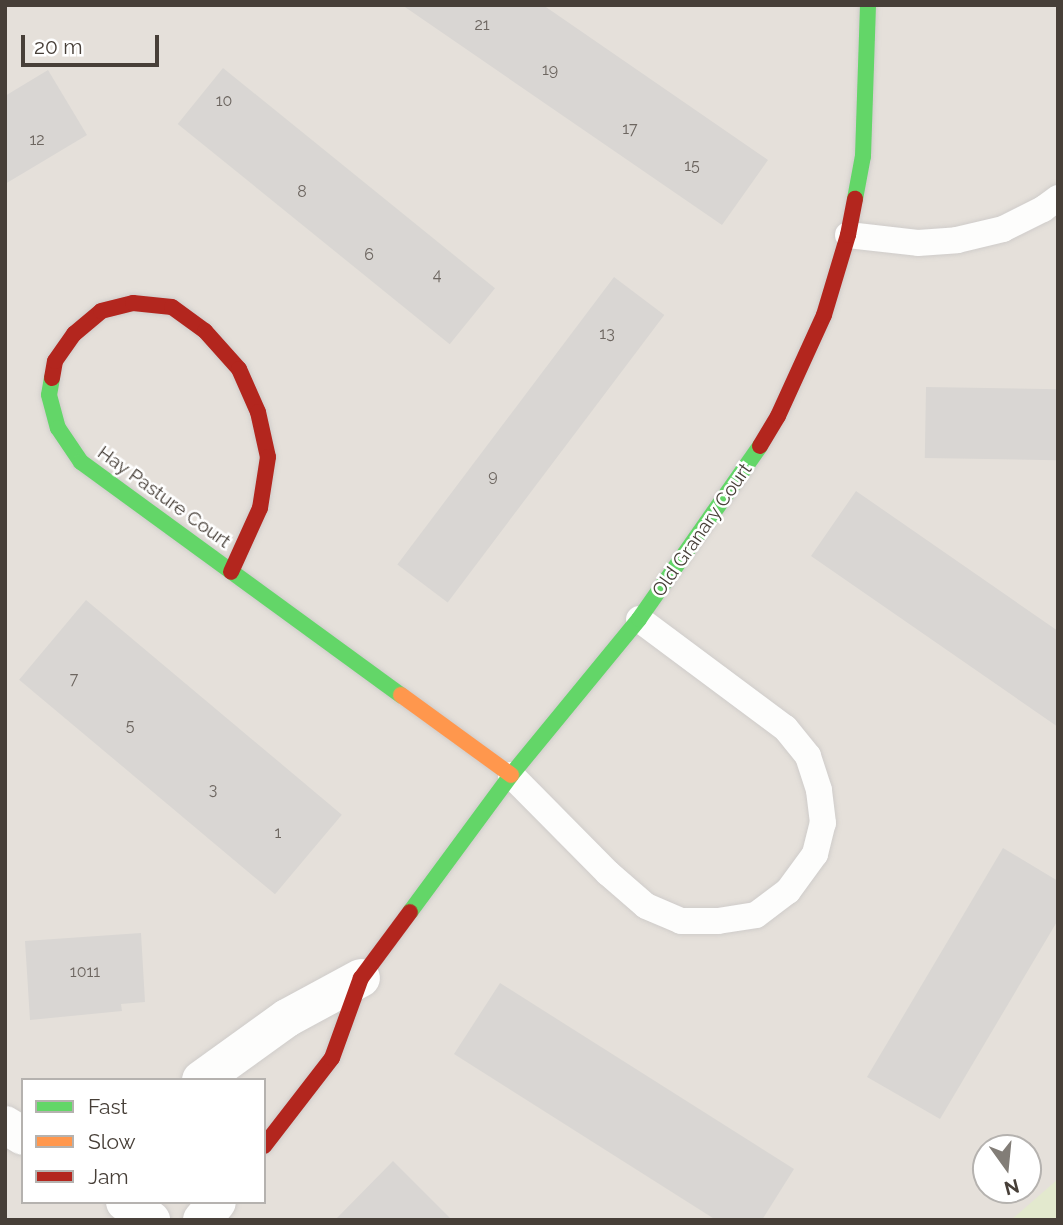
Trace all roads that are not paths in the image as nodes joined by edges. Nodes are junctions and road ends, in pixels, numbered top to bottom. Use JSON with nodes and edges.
{"nodes":[{"id":1,"x":868,"y":5,"type":"edge"},
{"id":2,"x":1058,"y":198,"type":"edge"},
{"id":3,"x":848,"y":234,"type":"junction"},
{"id":4,"x":231,"y":572,"type":"junction"},
{"id":5,"x":639,"y":619,"type":"junction"},
{"id":6,"x":511,"y":775,"type":"junction"},
{"id":7,"x":361,"y":978,"type":"junction"},
{"id":8,"x":204,"y":1078,"type":"edge"},
{"id":9,"x":5,"y":1125,"type":"edge"},
{"id":10,"x":21,"y":1135,"type":"edge"},
{"id":11,"x":266,"y":1143,"type":"edge"},
{"id":12,"x":128,"y":1204,"type":"edge"},
{"id":13,"x":215,"y":1204,"type":"edge"},
{"id":14,"x":151,"y":1220,"type":"edge"},
{"id":15,"x":202,"y":1220,"type":"edge"}],
"edges":[{"from":1,"to":3,"type":"street","name":"Old Granary Court"},
{"from":2,"to":3,"type":"lane"},
{"from":3,"to":5,"type":"street","name":"Old Granary Court"},
{"from":4,"to":4,"type":"street","name":"Hay Pasture Court"},
{"from":4,"to":6,"type":"street","name":"Hay Pasture Court"},
{"from":5,"to":6,"type":"street","name":"Old Granary Court"},
{"from":5,"to":6,"type":"lane"},
{"from":6,"to":7,"type":"street","name":"Old Granary Court"},
{"from":7,"to":8,"type":"street","name":"Old Granary Court"},
{"from":7,"to":11,"type":"street","name":"Old Granary Court"},
{"from":9,"to":10,"type":"street"},
{"from":12,"to":14,"type":"street"},
{"from":13,"to":15,"type":"street"}]}
